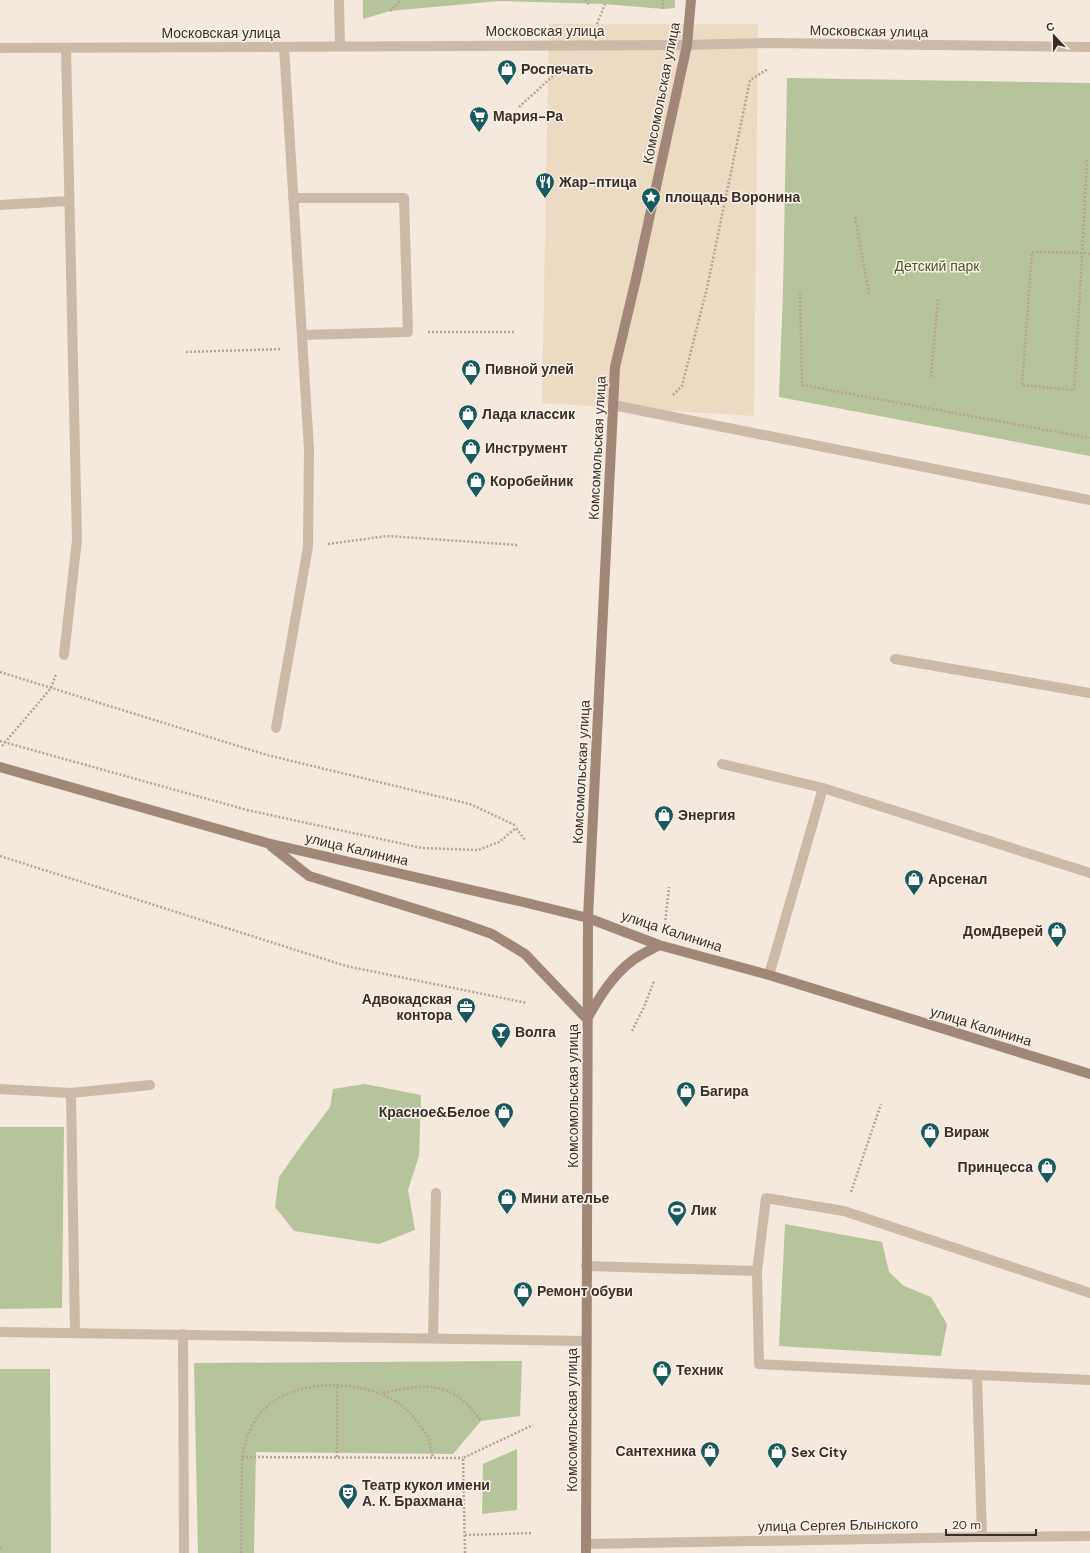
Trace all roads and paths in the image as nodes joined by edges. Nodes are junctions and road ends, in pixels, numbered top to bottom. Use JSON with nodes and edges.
{"nodes":[{"id":1,"x":340,"y":0,"type":"edge"},
{"id":2,"x":402,"y":0,"type":"edge"},
{"id":3,"x":585,"y":0,"type":"edge"},
{"id":4,"x":664,"y":0,"type":"edge"},
{"id":5,"x":691,"y":0,"type":"edge"},
{"id":6,"x":589,"y":4,"type":"dead end"},
{"id":7,"x":663,"y":9,"type":"dead end"},
{"id":8,"x":390,"y":11,"type":"dead end"},
{"id":9,"x":687,"y":45,"type":"junction"},
{"id":10,"x":340,"y":46,"type":"junction"},
{"id":11,"x":284,"y":47,"type":"junction"},
{"id":12,"x":0,"y":48,"type":"edge"},
{"id":13,"x":66,"y":48,"type":"junction"},
{"id":14,"x":1090,"y":48,"type":"edge"},
{"id":15,"x":768,"y":69,"type":"dead end"},
{"id":16,"x":1087,"y":160,"type":"dead end"},
{"id":17,"x":293,"y":198,"type":"junction"},
{"id":18,"x":69,"y":202,"type":"junction"},
{"id":19,"x":0,"y":205,"type":"edge"},
{"id":20,"x":855,"y":217,"type":"dead end"},
{"id":21,"x":1082,"y":253,"type":"junction"},
{"id":22,"x":1090,"y":254,"type":"edge"},
{"id":23,"x":800,"y":293,"type":"dead end"},
{"id":24,"x":869,"y":294,"type":"dead end"},
{"id":25,"x":938,"y":299,"type":"dead end"},
{"id":26,"x":408,"y":332,"type":"junction"},
{"id":27,"x":515,"y":332,"type":"dead end"},
{"id":28,"x":302,"y":335,"type":"junction"},
{"id":29,"x":302,"y":348,"type":"junction"},
{"id":30,"x":186,"y":352,"type":"dead end"},
{"id":31,"x":931,"y":377,"type":"dead end"},
{"id":32,"x":613,"y":405,"type":"junction"},
{"id":33,"x":654,"y":413,"type":"junction"},
{"id":34,"x":1090,"y":438,"type":"edge"},
{"id":35,"x":1090,"y":500,"type":"edge"},
{"id":36,"x":518,"y":545,"type":"dead end"},
{"id":37,"x":308,"y":547,"type":"junction"},
{"id":38,"x":64,"y":655,"type":"dead end"},
{"id":39,"x":895,"y":659,"type":"dead end"},
{"id":40,"x":0,"y":672,"type":"edge"},
{"id":41,"x":51,"y":688,"type":"junction"},
{"id":42,"x":1090,"y":693,"type":"edge"},
{"id":43,"x":276,"y":728,"type":"dead end"},
{"id":44,"x":0,"y":741,"type":"edge"},
{"id":45,"x":0,"y":749,"type":"edge"},
{"id":46,"x":722,"y":764,"type":"dead end"},
{"id":47,"x":0,"y":767,"type":"edge"},
{"id":48,"x":823,"y":788,"type":"junction"},
{"id":49,"x":517,"y":826,"type":"dead end"},
{"id":50,"x":526,"y":840,"type":"dead end"},
{"id":51,"x":267,"y":843,"type":"junction"},
{"id":52,"x":0,"y":856,"type":"edge"},
{"id":53,"x":1090,"y":873,"type":"edge"},
{"id":54,"x":669,"y":888,"type":"dead end"},
{"id":55,"x":588,"y":918,"type":"junction"},
{"id":56,"x":665,"y":924,"type":"dead end"},
{"id":57,"x":659,"y":945,"type":"junction"},
{"id":58,"x":769,"y":975,"type":"junction"},
{"id":59,"x":654,"y":981,"type":"dead end"},
{"id":60,"x":527,"y":1003,"type":"dead end"},
{"id":61,"x":587,"y":1018,"type":"junction"},
{"id":62,"x":632,"y":1031,"type":"dead end"},
{"id":63,"x":1090,"y":1074,"type":"edge"},
{"id":64,"x":150,"y":1085,"type":"dead end"},
{"id":65,"x":0,"y":1088,"type":"edge"},
{"id":66,"x":71,"y":1093,"type":"junction"},
{"id":67,"x":881,"y":1104,"type":"dead end"},
{"id":68,"x":436,"y":1193,"type":"dead end"},
{"id":69,"x":844,"y":1211,"type":"junction"},
{"id":70,"x":586,"y":1266,"type":"junction"},
{"id":71,"x":757,"y":1271,"type":"junction"},
{"id":72,"x":1090,"y":1293,"type":"edge"},
{"id":73,"x":0,"y":1332,"type":"edge"},
{"id":74,"x":76,"y":1333,"type":"junction"},
{"id":75,"x":183,"y":1334,"type":"junction"},
{"id":76,"x":433,"y":1338,"type":"junction"},
{"id":77,"x":587,"y":1341,"type":"junction"},
{"id":78,"x":977,"y":1375,"type":"junction"},
{"id":79,"x":1090,"y":1380,"type":"edge"},
{"id":80,"x":337,"y":1385,"type":"junction"},
{"id":81,"x":382,"y":1393,"type":"junction"},
{"id":82,"x":481,"y":1421,"type":"dead end"},
{"id":83,"x":533,"y":1425,"type":"dead end"},
{"id":84,"x":242,"y":1457,"type":"junction"},
{"id":85,"x":337,"y":1458,"type":"junction"},
{"id":86,"x":433,"y":1458,"type":"junction"},
{"id":87,"x":463,"y":1458,"type":"junction"},
{"id":88,"x":532,"y":1533,"type":"dead end"},
{"id":89,"x":465,"y":1535,"type":"junction"},
{"id":90,"x":1090,"y":1536,"type":"edge"},
{"id":91,"x":982,"y":1537,"type":"junction"},
{"id":92,"x":0,"y":1548,"type":"edge"},
{"id":93,"x":4,"y":1548,"type":"dead end"},
{"id":94,"x":586,"y":1549,"type":"edge"},
{"id":95,"x":184,"y":1553,"type":"edge"},
{"id":96,"x":241,"y":1553,"type":"edge"},
{"id":97,"x":465,"y":1553,"type":"edge"}],
"edges":[{"from":1,"to":10,"type":"street"},
{"from":2,"to":8,"type":"path"},
{"from":3,"to":6,"type":"path"},
{"from":4,"to":7,"type":"path"},
{"from":5,"to":9,"type":"main road","name":"Комсомольская улица"},
{"from":9,"to":10,"type":"street","name":"Московская улица"},
{"from":9,"to":14,"type":"street","name":"Московская улица"},
{"from":9,"to":32,"type":"main road","name":"Комсомольская улица"},
{"from":10,"to":11,"type":"street","name":"Московская улица"},
{"from":11,"to":13,"type":"street","name":"Московская улица"},
{"from":11,"to":17,"type":"street"},
{"from":12,"to":13,"type":"street","name":"Московская улица"},
{"from":13,"to":18,"type":"street"},
{"from":15,"to":33,"type":"path"},
{"from":16,"to":21,"type":"path"},
{"from":17,"to":26,"type":"street"},
{"from":17,"to":28,"type":"street"},
{"from":18,"to":19,"type":"street"},
{"from":18,"to":38,"type":"street"},
{"from":20,"to":24,"type":"path"},
{"from":21,"to":21,"type":"path"},
{"from":21,"to":22,"type":"path"},
{"from":23,"to":34,"type":"path"},
{"from":25,"to":31,"type":"path"},
{"from":26,"to":27,"type":"path"},
{"from":26,"to":28,"type":"street"},
{"from":28,"to":29,"type":"street"},
{"from":29,"to":30,"type":"path"},
{"from":29,"to":37,"type":"street"},
{"from":32,"to":33,"type":"street"},
{"from":32,"to":55,"type":"main road","name":"Комсомольская улица"},
{"from":33,"to":35,"type":"street"},
{"from":36,"to":37,"type":"path"},
{"from":37,"to":43,"type":"street"},
{"from":39,"to":42,"type":"street"},
{"from":40,"to":41,"type":"path"},
{"from":41,"to":45,"type":"path"},
{"from":41,"to":49,"type":"path"},
{"from":44,"to":50,"type":"path","bridge":true},
{"from":46,"to":48,"type":"street"},
{"from":47,"to":51,"type":"main road","name":"улица Калинина"},
{"from":48,"to":53,"type":"street"},
{"from":48,"to":58,"type":"street"},
{"from":51,"to":55,"type":"main road","name":"улица Калинина"},
{"from":51,"to":61,"type":"main road"},
{"from":52,"to":60,"type":"path"},
{"from":54,"to":56,"type":"path"},
{"from":55,"to":57,"type":"main road","name":"улица Калинина"},
{"from":55,"to":61,"type":"main road","name":"Комсомольская улица"},
{"from":57,"to":58,"type":"main road","name":"улица Калинина"},
{"from":57,"to":61,"type":"main road"},
{"from":58,"to":63,"type":"main road","name":"улица Калинина"},
{"from":59,"to":62,"type":"path"},
{"from":61,"to":70,"type":"main road","name":"Комсомольская улица"},
{"from":64,"to":66,"type":"street"},
{"from":65,"to":66,"type":"street"},
{"from":66,"to":74,"type":"street"},
{"from":67,"to":69,"type":"path"},
{"from":68,"to":76,"type":"street"},
{"from":69,"to":71,"type":"street"},
{"from":69,"to":72,"type":"street"},
{"from":70,"to":71,"type":"street"},
{"from":70,"to":77,"type":"main road","name":"Комсомольская улица"},
{"from":71,"to":78,"type":"street"},
{"from":73,"to":74,"type":"street"},
{"from":74,"to":75,"type":"street"},
{"from":75,"to":76,"type":"street"},
{"from":75,"to":95,"type":"street"},
{"from":76,"to":77,"type":"street"},
{"from":77,"to":94,"type":"main road","name":"Комсомольская улица"},
{"from":78,"to":79,"type":"street"},
{"from":78,"to":91,"type":"street"},
{"from":80,"to":81,"type":"path"},
{"from":80,"to":84,"type":"path"},
{"from":80,"to":85,"type":"path"},
{"from":81,"to":82,"type":"path"},
{"from":81,"to":86,"type":"path"},
{"from":83,"to":87,"type":"path"},
{"from":84,"to":85,"type":"path"},
{"from":84,"to":96,"type":"path"},
{"from":85,"to":86,"type":"path"},
{"from":86,"to":87,"type":"path"},
{"from":87,"to":89,"type":"path"},
{"from":88,"to":89,"type":"path"},
{"from":89,"to":97,"type":"path"},
{"from":90,"to":91,"type":"street","name":"улица Сергея Блынского"},
{"from":91,"to":94,"type":"street","name":"улица Сергея Блынского"},
{"from":92,"to":93,"type":"path"}]}
